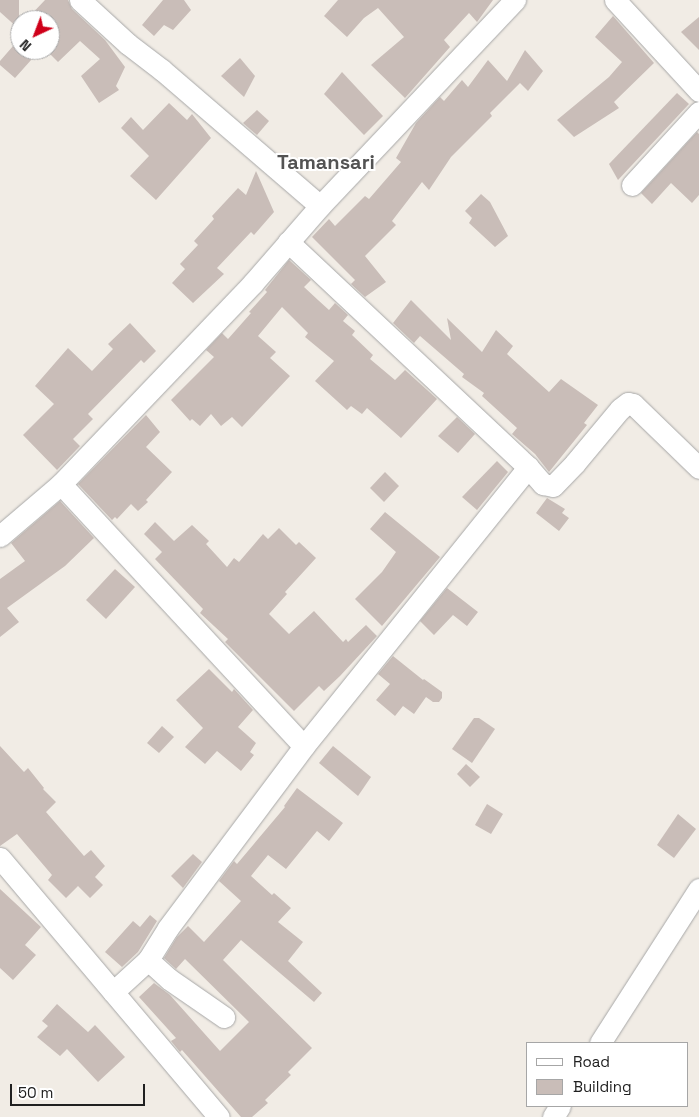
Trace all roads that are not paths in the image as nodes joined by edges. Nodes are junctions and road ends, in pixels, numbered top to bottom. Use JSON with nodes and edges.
{"nodes":[{"id":1,"x":80,"y":0,"type":"edge"},
{"id":2,"x":515,"y":0,"type":"edge"},
{"id":3,"x":615,"y":0,"type":"edge"},
{"id":4,"x":699,"y":91,"type":"edge"},
{"id":5,"x":699,"y":112,"type":"edge"},
{"id":6,"x":632,"y":184,"type":"dead end"},
{"id":7,"x":320,"y":206,"type":"junction"},
{"id":8,"x":288,"y":242,"type":"junction"},
{"id":9,"x":528,"y":467,"type":"junction"},
{"id":10,"x":699,"y":468,"type":"edge"},
{"id":11,"x":61,"y":484,"type":"junction"},
{"id":12,"x":0,"y":536,"type":"edge"},
{"id":13,"x":304,"y":746,"type":"junction"},
{"id":14,"x":0,"y":858,"type":"edge"},
{"id":15,"x":699,"y":888,"type":"edge"},
{"id":16,"x":148,"y":960,"type":"junction"},
{"id":17,"x":113,"y":992,"type":"junction"},
{"id":18,"x":224,"y":1017,"type":"dead end"},
{"id":19,"x":601,"y":1042,"type":"edge"},
{"id":20,"x":219,"y":1117,"type":"edge"}],
"edges":[{"from":1,"to":7,"type":"street"},
{"from":2,"to":7,"type":"street"},
{"from":3,"to":4,"type":"street"},
{"from":5,"to":6,"type":"street"},
{"from":7,"to":8,"type":"street"},
{"from":8,"to":9,"type":"street"},
{"from":8,"to":11,"type":"street"},
{"from":9,"to":10,"type":"street"},
{"from":9,"to":13,"type":"street"},
{"from":11,"to":12,"type":"street"},
{"from":11,"to":13,"type":"street"},
{"from":13,"to":16,"type":"street"},
{"from":14,"to":17,"type":"street"},
{"from":15,"to":19,"type":"street"},
{"from":16,"to":17,"type":"street"},
{"from":16,"to":18,"type":"street"},
{"from":17,"to":20,"type":"street"}]}
